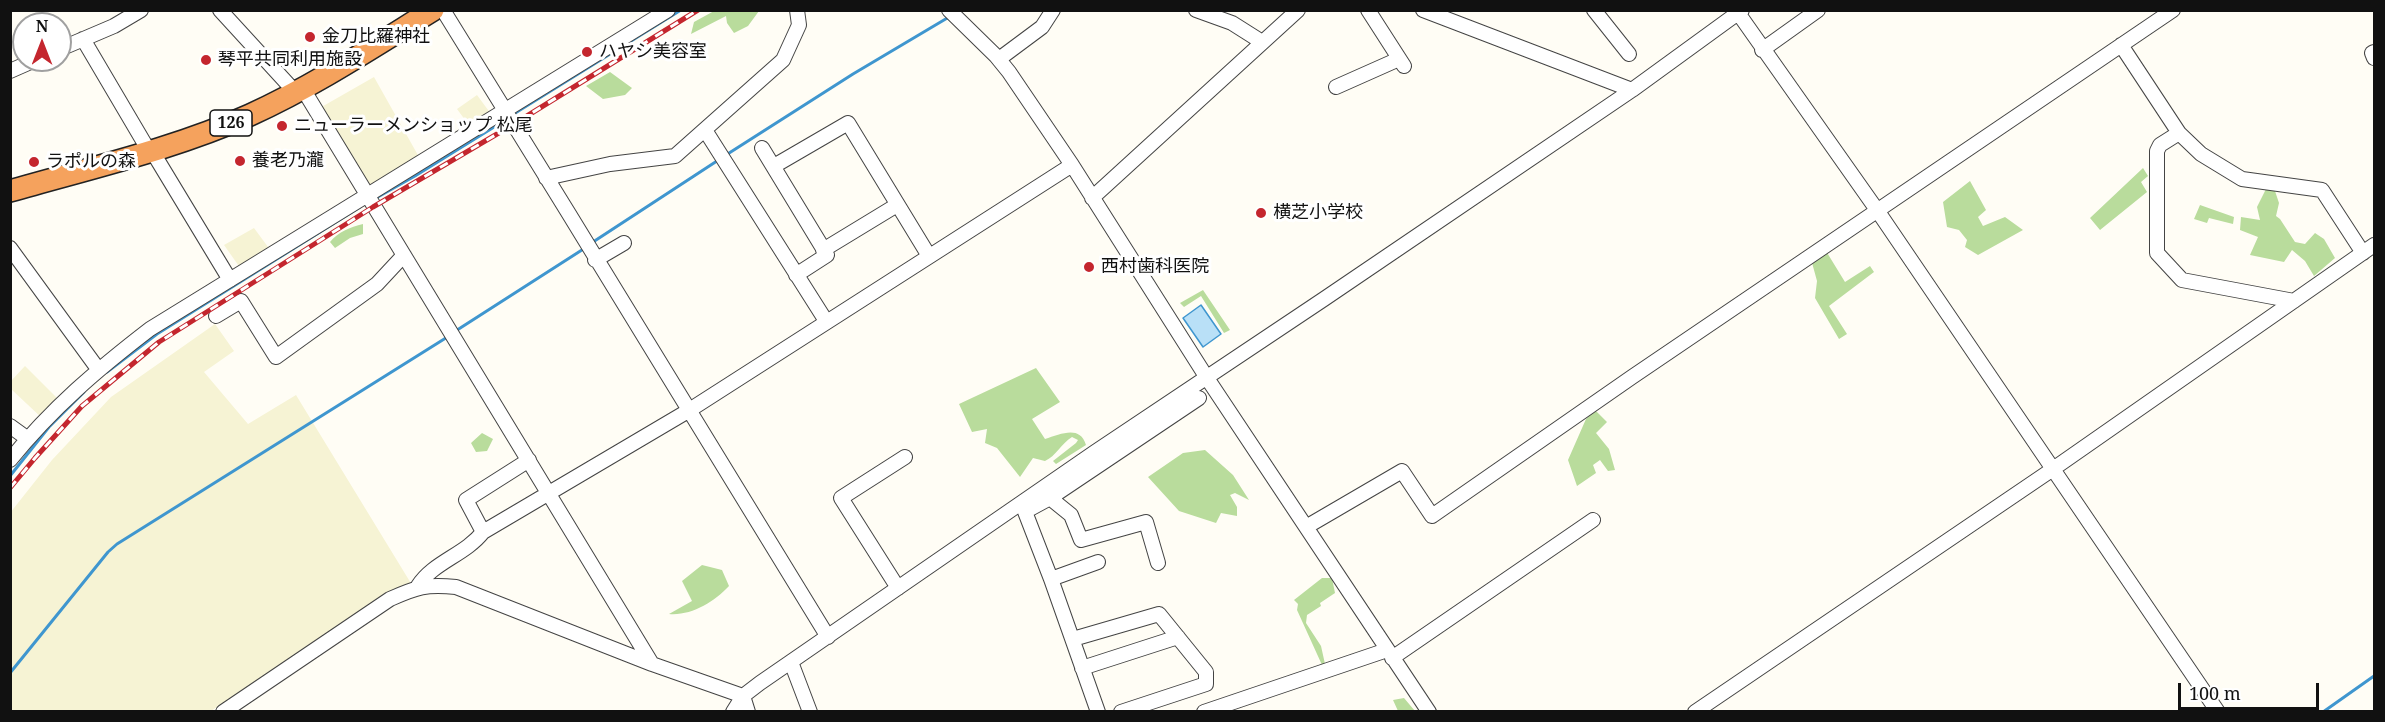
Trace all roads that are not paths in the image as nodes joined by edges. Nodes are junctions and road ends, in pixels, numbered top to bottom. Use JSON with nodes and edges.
{"nodes":[{"id":1,"x":141,"y":10,"type":"edge"},
{"id":2,"x":220,"y":10,"type":"edge"},
{"id":3,"x":433,"y":10,"type":"edge"},
{"id":4,"x":442,"y":10,"type":"edge"},
{"id":5,"x":668,"y":10,"type":"edge"},
{"id":6,"x":797,"y":10,"type":"edge"},
{"id":7,"x":949,"y":10,"type":"edge"},
{"id":8,"x":1053,"y":10,"type":"edge"},
{"id":9,"x":1196,"y":10,"type":"edge"},
{"id":10,"x":1233,"y":10,"type":"edge"},
{"id":11,"x":1298,"y":10,"type":"edge"},
{"id":12,"x":1368,"y":10,"type":"edge"},
{"id":13,"x":1423,"y":10,"type":"edge"},
{"id":14,"x":1594,"y":10,"type":"edge"},
{"id":15,"x":1818,"y":10,"type":"edge"},
{"id":16,"x":2173,"y":10,"type":"edge"},
{"id":17,"x":1739,"y":12,"type":"edge"},
{"id":18,"x":1222,"y":21,"type":"junction"},
{"id":19,"x":83,"y":39,"type":"junction"},
{"id":20,"x":1262,"y":42,"type":"junction"},
{"id":21,"x":72,"y":44,"type":"edge"},
{"id":22,"x":2121,"y":45,"type":"junction"},
{"id":23,"x":1762,"y":50,"type":"junction"},
{"id":24,"x":2374,"y":51,"type":"edge"},
{"id":25,"x":1629,"y":54,"type":"dead end"},
{"id":26,"x":2374,"y":58,"type":"edge"},
{"id":27,"x":999,"y":59,"type":"junction"},
{"id":28,"x":1336,"y":87,"type":"dead end"},
{"id":29,"x":1632,"y":90,"type":"junction"},
{"id":30,"x":300,"y":91,"type":"junction"},
{"id":31,"x":506,"y":111,"type":"junction"},
{"id":32,"x":705,"y":130,"type":"junction"},
{"id":33,"x":2179,"y":133,"type":"junction"},
{"id":34,"x":762,"y":148,"type":"dead end"},
{"id":35,"x":151,"y":151,"type":"junction"},
{"id":36,"x":1072,"y":165,"type":"junction"},
{"id":37,"x":774,"y":166,"type":"junction"},
{"id":38,"x":546,"y":178,"type":"junction"},
{"id":39,"x":10,"y":192,"type":"edge"},
{"id":40,"x":1092,"y":198,"type":"junction"},
{"id":41,"x":368,"y":199,"type":"junction"},
{"id":42,"x":897,"y":205,"type":"junction"},
{"id":43,"x":1877,"y":210,"type":"junction"},
{"id":44,"x":624,"y":243,"type":"dead end"},
{"id":45,"x":10,"y":248,"type":"edge"},
{"id":46,"x":2369,"y":249,"type":"edge"},
{"id":47,"x":824,"y":250,"type":"junction"},
{"id":48,"x":404,"y":255,"type":"junction"},
{"id":49,"x":929,"y":256,"type":"junction"},
{"id":50,"x":595,"y":260,"type":"junction"},
{"id":51,"x":796,"y":275,"type":"junction"},
{"id":52,"x":230,"y":280,"type":"junction"},
{"id":53,"x":2294,"y":301,"type":"junction"},
{"id":54,"x":216,"y":316,"type":"dead end"},
{"id":55,"x":826,"y":321,"type":"junction"},
{"id":56,"x":98,"y":369,"type":"junction"},
{"id":57,"x":1207,"y":378,"type":"junction"},
{"id":58,"x":1199,"y":398,"type":"dead end"},
{"id":59,"x":688,"y":411,"type":"junction"},
{"id":60,"x":10,"y":426,"type":"edge"},
{"id":61,"x":28,"y":439,"type":"junction"},
{"id":62,"x":905,"y":457,"type":"dead end"},
{"id":63,"x":10,"y":460,"type":"edge"},
{"id":64,"x":529,"y":460,"type":"junction"},
{"id":65,"x":2053,"y":469,"type":"junction"},
{"id":66,"x":548,"y":492,"type":"junction"},
{"id":67,"x":1050,"y":498,"type":"junction"},
{"id":68,"x":1024,"y":508,"type":"junction"},
{"id":69,"x":1593,"y":520,"type":"dead end"},
{"id":70,"x":1306,"y":527,"type":"junction"},
{"id":71,"x":483,"y":532,"type":"junction"},
{"id":72,"x":1098,"y":562,"type":"dead end"},
{"id":73,"x":1158,"y":563,"type":"dead end"},
{"id":74,"x":1051,"y":579,"type":"junction"},
{"id":75,"x":418,"y":586,"type":"junction"},
{"id":76,"x":898,"y":588,"type":"junction"},
{"id":77,"x":828,"y":637,"type":"junction"},
{"id":78,"x":1178,"y":637,"type":"junction"},
{"id":79,"x":1073,"y":639,"type":"junction"},
{"id":80,"x":1390,"y":654,"type":"junction"},
{"id":81,"x":791,"y":662,"type":"junction"},
{"id":82,"x":652,"y":663,"type":"junction"},
{"id":83,"x":1082,"y":668,"type":"junction"},
{"id":84,"x":743,"y":696,"type":"junction"},
{"id":85,"x":223,"y":711,"type":"edge"},
{"id":86,"x":733,"y":711,"type":"edge"},
{"id":87,"x":748,"y":711,"type":"edge"},
{"id":88,"x":810,"y":711,"type":"edge"},
{"id":89,"x":1098,"y":711,"type":"edge"},
{"id":90,"x":1122,"y":711,"type":"edge"},
{"id":91,"x":1204,"y":711,"type":"edge"},
{"id":92,"x":1429,"y":711,"type":"edge"},
{"id":93,"x":1695,"y":711,"type":"edge"},
{"id":94,"x":2218,"y":711,"type":"edge"}],
"edges":[{"from":1,"to":19,"type":"street"},
{"from":2,"to":30,"type":"street"},
{"from":3,"to":30,"type":"highway","number":"126"},
{"from":4,"to":31,"type":"street"},
{"from":5,"to":31,"type":"street"},
{"from":6,"to":32,"type":"street"},
{"from":7,"to":27,"type":"street"},
{"from":8,"to":27,"type":"street"},
{"from":9,"to":18,"type":"street"},
{"from":10,"to":18,"type":"street"},
{"from":11,"to":20,"type":"street"},
{"from":12,"to":28,"type":"street"},
{"from":13,"to":29,"type":"street"},
{"from":14,"to":25,"type":"street"},
{"from":15,"to":23,"type":"street"},
{"from":16,"to":22,"type":"street"},
{"from":17,"to":23,"type":"street"},
{"from":17,"to":29,"type":"street"},
{"from":18,"to":20,"type":"street"},
{"from":19,"to":21,"type":"street"},
{"from":19,"to":35,"type":"street"},
{"from":20,"to":40,"type":"street"},
{"from":22,"to":33,"type":"street"},
{"from":22,"to":43,"type":"street"},
{"from":23,"to":43,"type":"street"},
{"from":24,"to":26,"type":"street"},
{"from":27,"to":36,"type":"street"},
{"from":29,"to":57,"type":"street"},
{"from":30,"to":35,"type":"highway","number":"126"},
{"from":30,"to":41,"type":"street"},
{"from":31,"to":38,"type":"street"},
{"from":31,"to":41,"type":"street"},
{"from":32,"to":38,"type":"street"},
{"from":32,"to":51,"type":"street"},
{"from":33,"to":46,"type":"street"},
{"from":33,"to":53,"type":"street"},
{"from":34,"to":37,"type":"street"},
{"from":35,"to":39,"type":"highway","number":"126"},
{"from":35,"to":52,"type":"street"},
{"from":36,"to":40,"type":"street"},
{"from":36,"to":49,"type":"street"},
{"from":37,"to":42,"type":"street"},
{"from":37,"to":47,"type":"street"},
{"from":38,"to":50,"type":"street"},
{"from":40,"to":57,"type":"street"},
{"from":41,"to":48,"type":"street"},
{"from":41,"to":52,"type":"street"},
{"from":42,"to":47,"type":"street"},
{"from":42,"to":49,"type":"street"},
{"from":43,"to":65,"type":"street"},
{"from":43,"to":70,"type":"street"},
{"from":44,"to":50,"type":"street"},
{"from":45,"to":56,"type":"street"},
{"from":46,"to":53,"type":"street"},
{"from":47,"to":51,"type":"street"},
{"from":48,"to":54,"type":"street"},
{"from":48,"to":64,"type":"street"},
{"from":49,"to":55,"type":"street"},
{"from":50,"to":59,"type":"street"},
{"from":51,"to":55,"type":"street"},
{"from":52,"to":56,"type":"street"},
{"from":53,"to":65,"type":"street"},
{"from":55,"to":59,"type":"street"},
{"from":56,"to":61,"type":"street"},
{"from":57,"to":68,"type":"street"},
{"from":57,"to":70,"type":"street"},
{"from":58,"to":67,"type":"street"},
{"from":59,"to":66,"type":"street"},
{"from":59,"to":77,"type":"street"},
{"from":60,"to":61,"type":"street"},
{"from":61,"to":63,"type":"street"},
{"from":62,"to":76,"type":"street"},
{"from":64,"to":66,"type":"street"},
{"from":64,"to":71,"type":"street"},
{"from":65,"to":93,"type":"street"},
{"from":65,"to":94,"type":"street"},
{"from":66,"to":71,"type":"street"},
{"from":66,"to":82,"type":"street"},
{"from":67,"to":68,"type":"street"},
{"from":67,"to":73,"type":"street"},
{"from":68,"to":74,"type":"street"},
{"from":68,"to":76,"type":"street"},
{"from":69,"to":80,"type":"street"},
{"from":70,"to":80,"type":"street"},
{"from":71,"to":75,"type":"street"},
{"from":72,"to":74,"type":"street"},
{"from":74,"to":79,"type":"street"},
{"from":75,"to":82,"type":"street"},
{"from":75,"to":85,"type":"street"},
{"from":76,"to":77,"type":"street"},
{"from":77,"to":81,"type":"street"},
{"from":78,"to":79,"type":"street"},
{"from":78,"to":83,"type":"street"},
{"from":78,"to":90,"type":"street"},
{"from":79,"to":83,"type":"street"},
{"from":80,"to":91,"type":"street"},
{"from":80,"to":92,"type":"street"},
{"from":81,"to":84,"type":"street"},
{"from":81,"to":88,"type":"street"},
{"from":82,"to":84,"type":"street"},
{"from":83,"to":89,"type":"street"},
{"from":84,"to":86,"type":"street"},
{"from":84,"to":87,"type":"street"}]}
